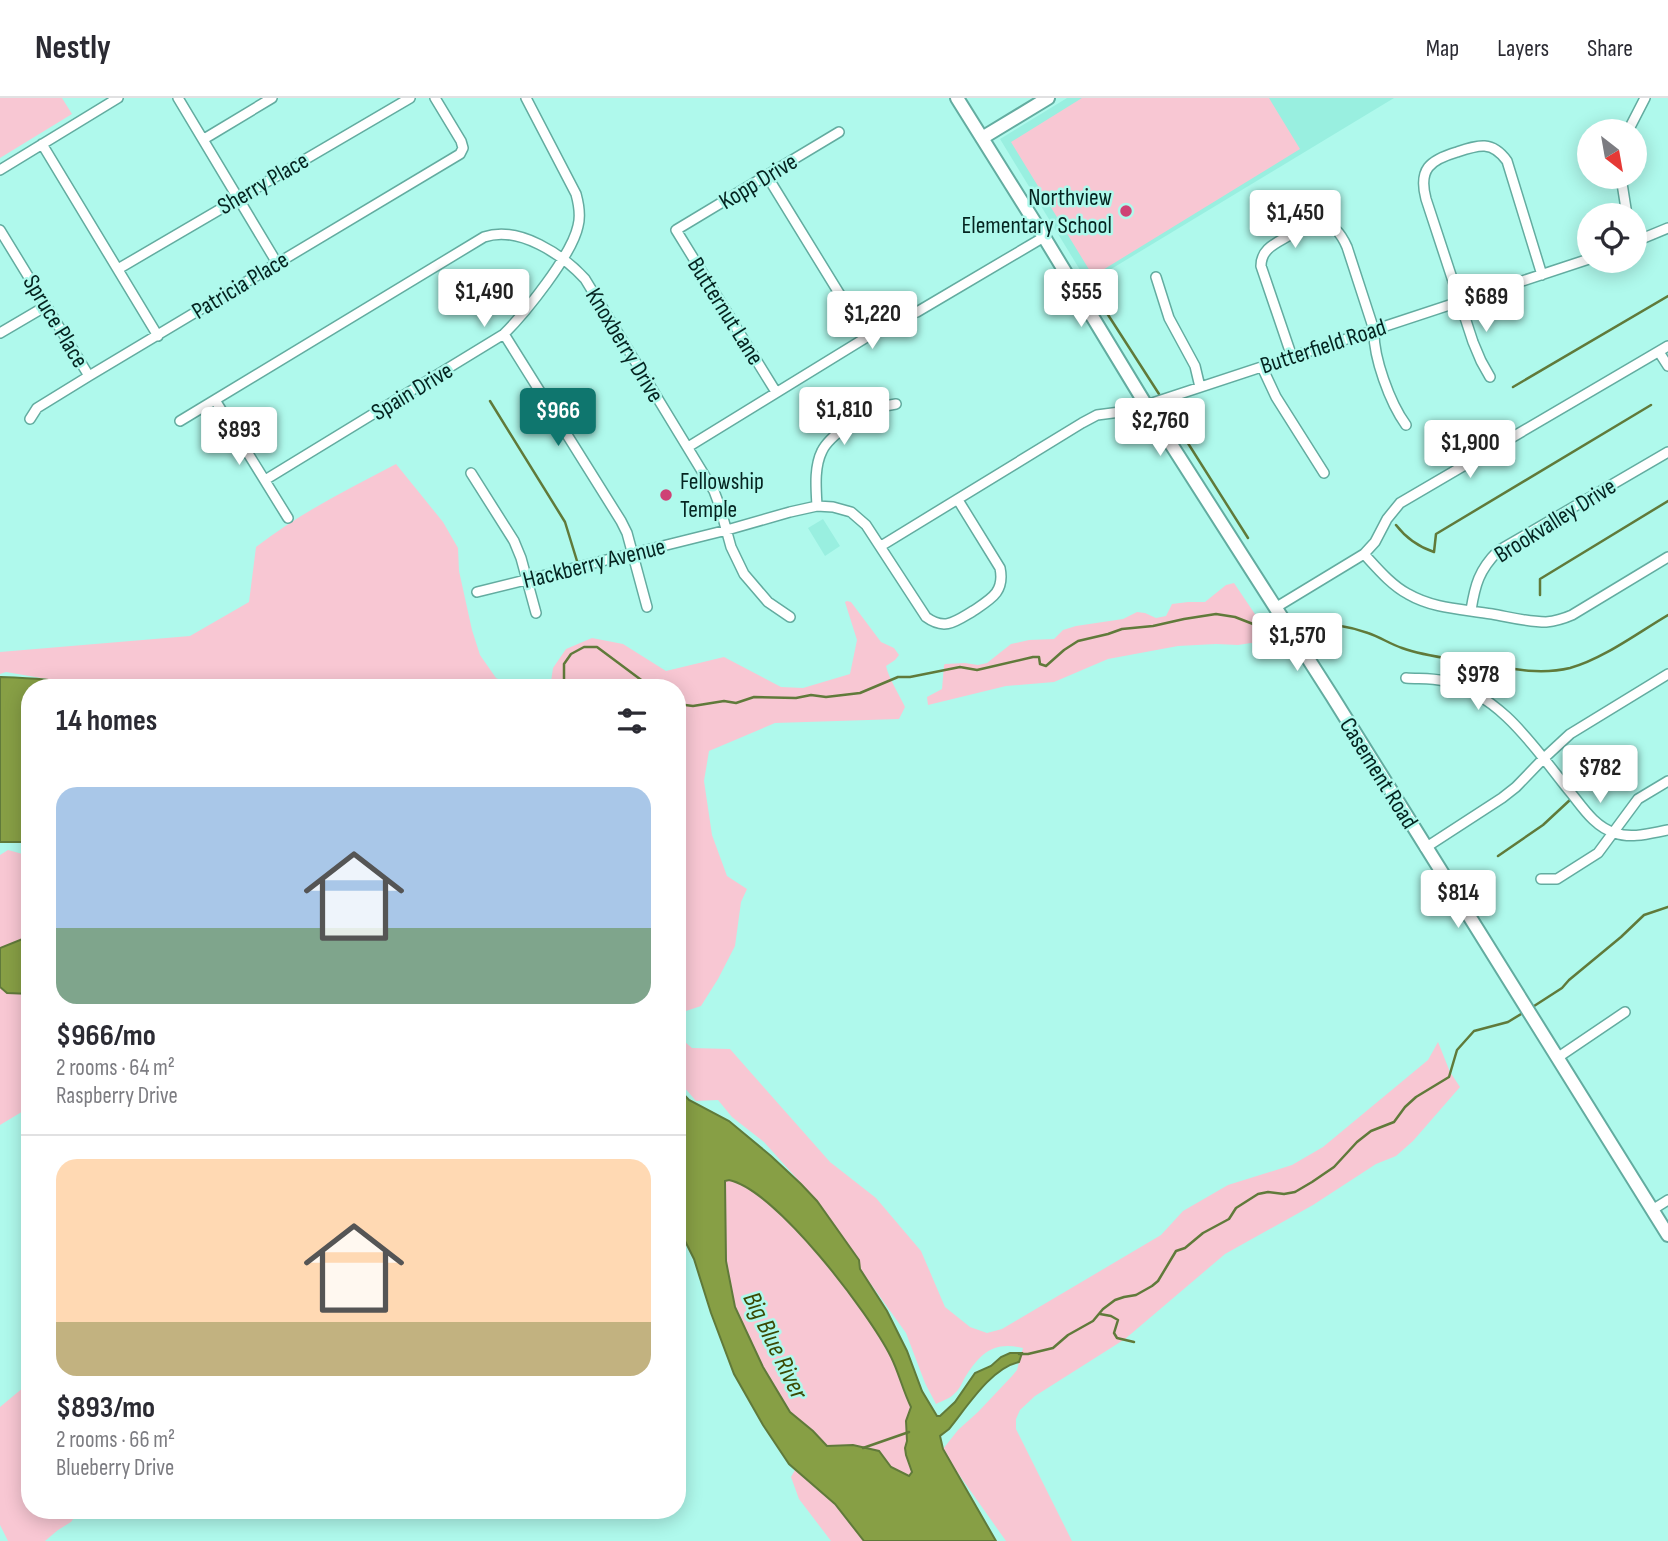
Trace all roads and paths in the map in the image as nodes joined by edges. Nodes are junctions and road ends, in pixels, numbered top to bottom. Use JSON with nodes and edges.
{"nodes":[{"id":1,"x":118,"y":98,"type":"edge"},
{"id":2,"x":178,"y":98,"type":"edge"},
{"id":3,"x":272,"y":98,"type":"edge"},
{"id":4,"x":410,"y":98,"type":"edge"},
{"id":5,"x":435,"y":98,"type":"edge"},
{"id":6,"x":526,"y":98,"type":"edge"},
{"id":7,"x":957,"y":98,"type":"edge"},
{"id":8,"x":1048,"y":98,"type":"edge"},
{"id":9,"x":1645,"y":98,"type":"edge"},
{"id":10,"x":1634,"y":119,"type":"edge"},
{"id":11,"x":839,"y":132,"type":"dead end"},
{"id":12,"x":982,"y":138,"type":"junction"},
{"id":13,"x":204,"y":139,"type":"junction"},
{"id":14,"x":42,"y":144,"type":"junction"},
{"id":15,"x":0,"y":170,"type":"edge"},
{"id":16,"x":767,"y":176,"type":"junction"},
{"id":17,"x":238,"y":198,"type":"junction"},
{"id":18,"x":1668,"y":228,"type":"edge"},
{"id":19,"x":676,"y":230,"type":"joint"},
{"id":20,"x":1,"y":234,"type":"edge"},
{"id":21,"x":1647,"y":235,"type":"edge"},
{"id":22,"x":1044,"y":237,"type":"junction"},
{"id":23,"x":563,"y":260,"type":"junction"},
{"id":24,"x":277,"y":263,"type":"junction"},
{"id":25,"x":1577,"y":263,"type":"edge"},
{"id":26,"x":118,"y":268,"type":"junction"},
{"id":27,"x":1542,"y":275,"type":"junction"},
{"id":28,"x":1156,"y":277,"type":"dead end"},
{"id":29,"x":1460,"y":302,"type":"junction"},
{"id":30,"x":47,"y":306,"type":"junction"},
{"id":31,"x":1374,"y":330,"type":"junction"},
{"id":32,"x":0,"y":333,"type":"edge"},
{"id":33,"x":504,"y":334,"type":"junction"},
{"id":34,"x":158,"y":336,"type":"junction"},
{"id":35,"x":866,"y":337,"type":"junction"},
{"id":36,"x":1663,"y":349,"type":"edge"},
{"id":37,"x":1292,"y":357,"type":"junction"},
{"id":38,"x":1668,"y":366,"type":"edge"},
{"id":39,"x":1262,"y":367,"type":"junction"},
{"id":40,"x":89,"y":376,"type":"junction"},
{"id":41,"x":1490,"y":377,"type":"dead end"},
{"id":42,"x":1200,"y":387,"type":"junction"},
{"id":43,"x":776,"y":392,"type":"junction"},
{"id":44,"x":215,"y":400,"type":"junction"},
{"id":45,"x":896,"y":404,"type":"dead end"},
{"id":46,"x":1146,"y":405,"type":"junction"},
{"id":47,"x":30,"y":419,"type":"dead end"},
{"id":48,"x":180,"y":421,"type":"dead end"},
{"id":49,"x":1406,"y":425,"type":"dead end"},
{"id":50,"x":688,"y":447,"type":"junction"},
{"id":51,"x":1668,"y":452,"type":"edge"},
{"id":52,"x":471,"y":473,"type":"dead end"},
{"id":53,"x":1324,"y":473,"type":"dead end"},
{"id":54,"x":265,"y":480,"type":"junction"},
{"id":55,"x":958,"y":500,"type":"junction"},
{"id":56,"x":817,"y":506,"type":"junction"},
{"id":57,"x":288,"y":518,"type":"dead end"},
{"id":58,"x":727,"y":530,"type":"junction"},
{"id":59,"x":881,"y":546,"type":"junction"},
{"id":60,"x":633,"y":553,"type":"junction"},
{"id":61,"x":1364,"y":554,"type":"junction"},
{"id":62,"x":1668,"y":557,"type":"edge"},
{"id":63,"x":527,"y":579,"type":"junction"},
{"id":64,"x":477,"y":592,"type":"dead end"},
{"id":65,"x":647,"y":607,"type":"dead end"},
{"id":66,"x":1471,"y":610,"type":"junction"},
{"id":67,"x":1277,"y":612,"type":"junction"},
{"id":68,"x":536,"y":613,"type":"dead end"},
{"id":69,"x":790,"y":617,"type":"dead end"},
{"id":70,"x":1668,"y":674,"type":"edge"},
{"id":71,"x":1406,"y":678,"type":"dead end"},
{"id":72,"x":1543,"y":759,"type":"junction"},
{"id":73,"x":1668,"y":780,"type":"edge"},
{"id":74,"x":1668,"y":830,"type":"edge"},
{"id":75,"x":1614,"y":833,"type":"junction"},
{"id":76,"x":1425,"y":848,"type":"junction"},
{"id":77,"x":1541,"y":879,"type":"dead end"},
{"id":78,"x":1626,"y":1012,"type":"dead end"},
{"id":79,"x":1557,"y":1058,"type":"junction"},
{"id":80,"x":1668,"y":1200,"type":"edge"},
{"id":81,"x":1652,"y":1210,"type":"junction"},
{"id":82,"x":1668,"y":1235,"type":"edge"}],
"edges":[{"from":1,"to":14,"type":"street"},
{"from":2,"to":13,"type":"street"},
{"from":3,"to":13,"type":"street"},
{"from":4,"to":17,"type":"street","name":"Sherry Place"},
{"from":5,"to":24,"type":"street","name":"Patricia Place"},
{"from":6,"to":23,"type":"street","name":"Spain Drive"},
{"from":7,"to":12,"type":"street","name":"Casement Road"},
{"from":8,"to":12,"type":"street"},
{"from":9,"to":10,"type":"street"},
{"from":11,"to":16,"type":"street","name":"Kopp Drive"},
{"from":12,"to":22,"type":"street","name":"Casement Road"},
{"from":13,"to":17,"type":"street"},
{"from":14,"to":15,"type":"street"},
{"from":14,"to":26,"type":"street"},
{"from":16,"to":19,"type":"street","name":"Kopp Drive"},
{"from":16,"to":35,"type":"street"},
{"from":17,"to":24,"type":"street"},
{"from":17,"to":26,"type":"street","name":"Sherry Place"},
{"from":18,"to":21,"type":"street"},
{"from":19,"to":43,"type":"street","name":"Butternut Lane"},
{"from":20,"to":30,"type":"street","name":"Spruce Place"},
{"from":22,"to":35,"type":"street"},
{"from":22,"to":46,"type":"street","name":"Casement Road"},
{"from":23,"to":33,"type":"street","name":"Spain Drive"},
{"from":23,"to":44,"type":"street","name":"Knoxberry Drive"},
{"from":23,"to":50,"type":"street","name":"Knoxberry Drive"},
{"from":24,"to":34,"type":"street","name":"Patricia Place"},
{"from":25,"to":27,"type":"street","name":"Butterfield Road"},
{"from":26,"to":34,"type":"street"},
{"from":27,"to":29,"type":"street","name":"Butterfield Road"},
{"from":27,"to":29,"type":"street"},
{"from":28,"to":42,"type":"street"},
{"from":29,"to":31,"type":"street","name":"Butterfield Road"},
{"from":29,"to":41,"type":"street"},
{"from":30,"to":32,"type":"street"},
{"from":30,"to":40,"type":"street","name":"Spruce Place"},
{"from":31,"to":37,"type":"street","name":"Butterfield Road"},
{"from":31,"to":37,"type":"street"},
{"from":31,"to":49,"type":"street"},
{"from":33,"to":54,"type":"street","name":"Spain Drive"},
{"from":33,"to":60,"type":"street"},
{"from":34,"to":40,"type":"street","name":"Patricia Place"},
{"from":35,"to":43,"type":"street"},
{"from":36,"to":38,"type":"street"},
{"from":36,"to":61,"type":"street"},
{"from":37,"to":39,"type":"street","name":"Butterfield Road"},
{"from":39,"to":42,"type":"street","name":"Butterfield Road"},
{"from":39,"to":53,"type":"street"},
{"from":40,"to":47,"type":"street","name":"Patricia Place"},
{"from":42,"to":46,"type":"street","name":"Butterfield Road"},
{"from":43,"to":50,"type":"street"},
{"from":44,"to":48,"type":"street","name":"Knoxberry Drive"},
{"from":44,"to":54,"type":"street"},
{"from":45,"to":56,"type":"street"},
{"from":46,"to":55,"type":"street","name":"Butterfield Road"},
{"from":46,"to":67,"type":"street","name":"Casement Road"},
{"from":50,"to":58,"type":"street","name":"Knoxberry Drive"},
{"from":51,"to":66,"type":"street","name":"Brookvalley Drive"},
{"from":52,"to":63,"type":"street"},
{"from":54,"to":57,"type":"street"},
{"from":55,"to":59,"type":"street","name":"Butterfield Road"},
{"from":55,"to":59,"type":"street","name":"Hackberry Avenue"},
{"from":56,"to":58,"type":"street","name":"Hackberry Avenue"},
{"from":56,"to":59,"type":"street","name":"Hackberry Avenue"},
{"from":58,"to":60,"type":"street","name":"Hackberry Avenue"},
{"from":58,"to":69,"type":"street","name":"Knoxberry Drive"},
{"from":60,"to":63,"type":"street","name":"Hackberry Avenue"},
{"from":60,"to":65,"type":"street"},
{"from":61,"to":66,"type":"street"},
{"from":61,"to":67,"type":"street"},
{"from":62,"to":66,"type":"street"},
{"from":63,"to":64,"type":"street","name":"Hackberry Avenue"},
{"from":63,"to":68,"type":"street"},
{"from":67,"to":76,"type":"street","name":"Casement Road"},
{"from":70,"to":72,"type":"street"},
{"from":71,"to":72,"type":"street"},
{"from":72,"to":75,"type":"street"},
{"from":72,"to":76,"type":"street"},
{"from":73,"to":75,"type":"street"},
{"from":74,"to":75,"type":"street"},
{"from":75,"to":77,"type":"street"},
{"from":76,"to":79,"type":"street","name":"Casement Road"},
{"from":78,"to":79,"type":"street"},
{"from":79,"to":81,"type":"street","name":"Casement Road"},
{"from":80,"to":81,"type":"street"},
{"from":81,"to":82,"type":"street","name":"Casement Road"}]}
